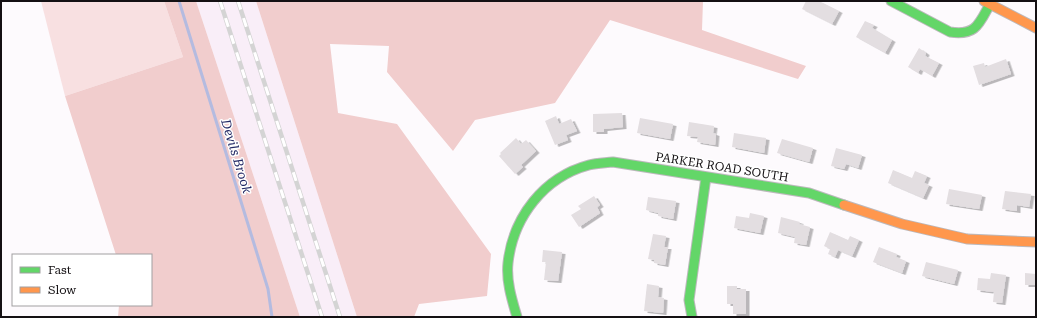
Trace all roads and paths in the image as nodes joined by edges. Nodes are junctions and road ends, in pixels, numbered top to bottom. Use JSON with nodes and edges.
{"nodes":[{"id":1,"x":892,"y":1,"type":"edge"},
{"id":2,"x":987,"y":2,"type":"edge"},
{"id":3,"x":1036,"y":28,"type":"edge"},
{"id":4,"x":706,"y":177,"type":"junction"},
{"id":5,"x":1036,"y":242,"type":"edge"},
{"id":6,"x":517,"y":317,"type":"edge"},
{"id":7,"x":692,"y":317,"type":"edge"}],
"edges":[{"from":1,"to":2,"type":"street"},
{"from":2,"to":3,"type":"street"},
{"from":4,"to":5,"type":"street","name":"PARKER ROAD SOUTH"},
{"from":4,"to":6,"type":"street","name":"PARKER ROAD SOUTH"},
{"from":4,"to":7,"type":"street"}]}
